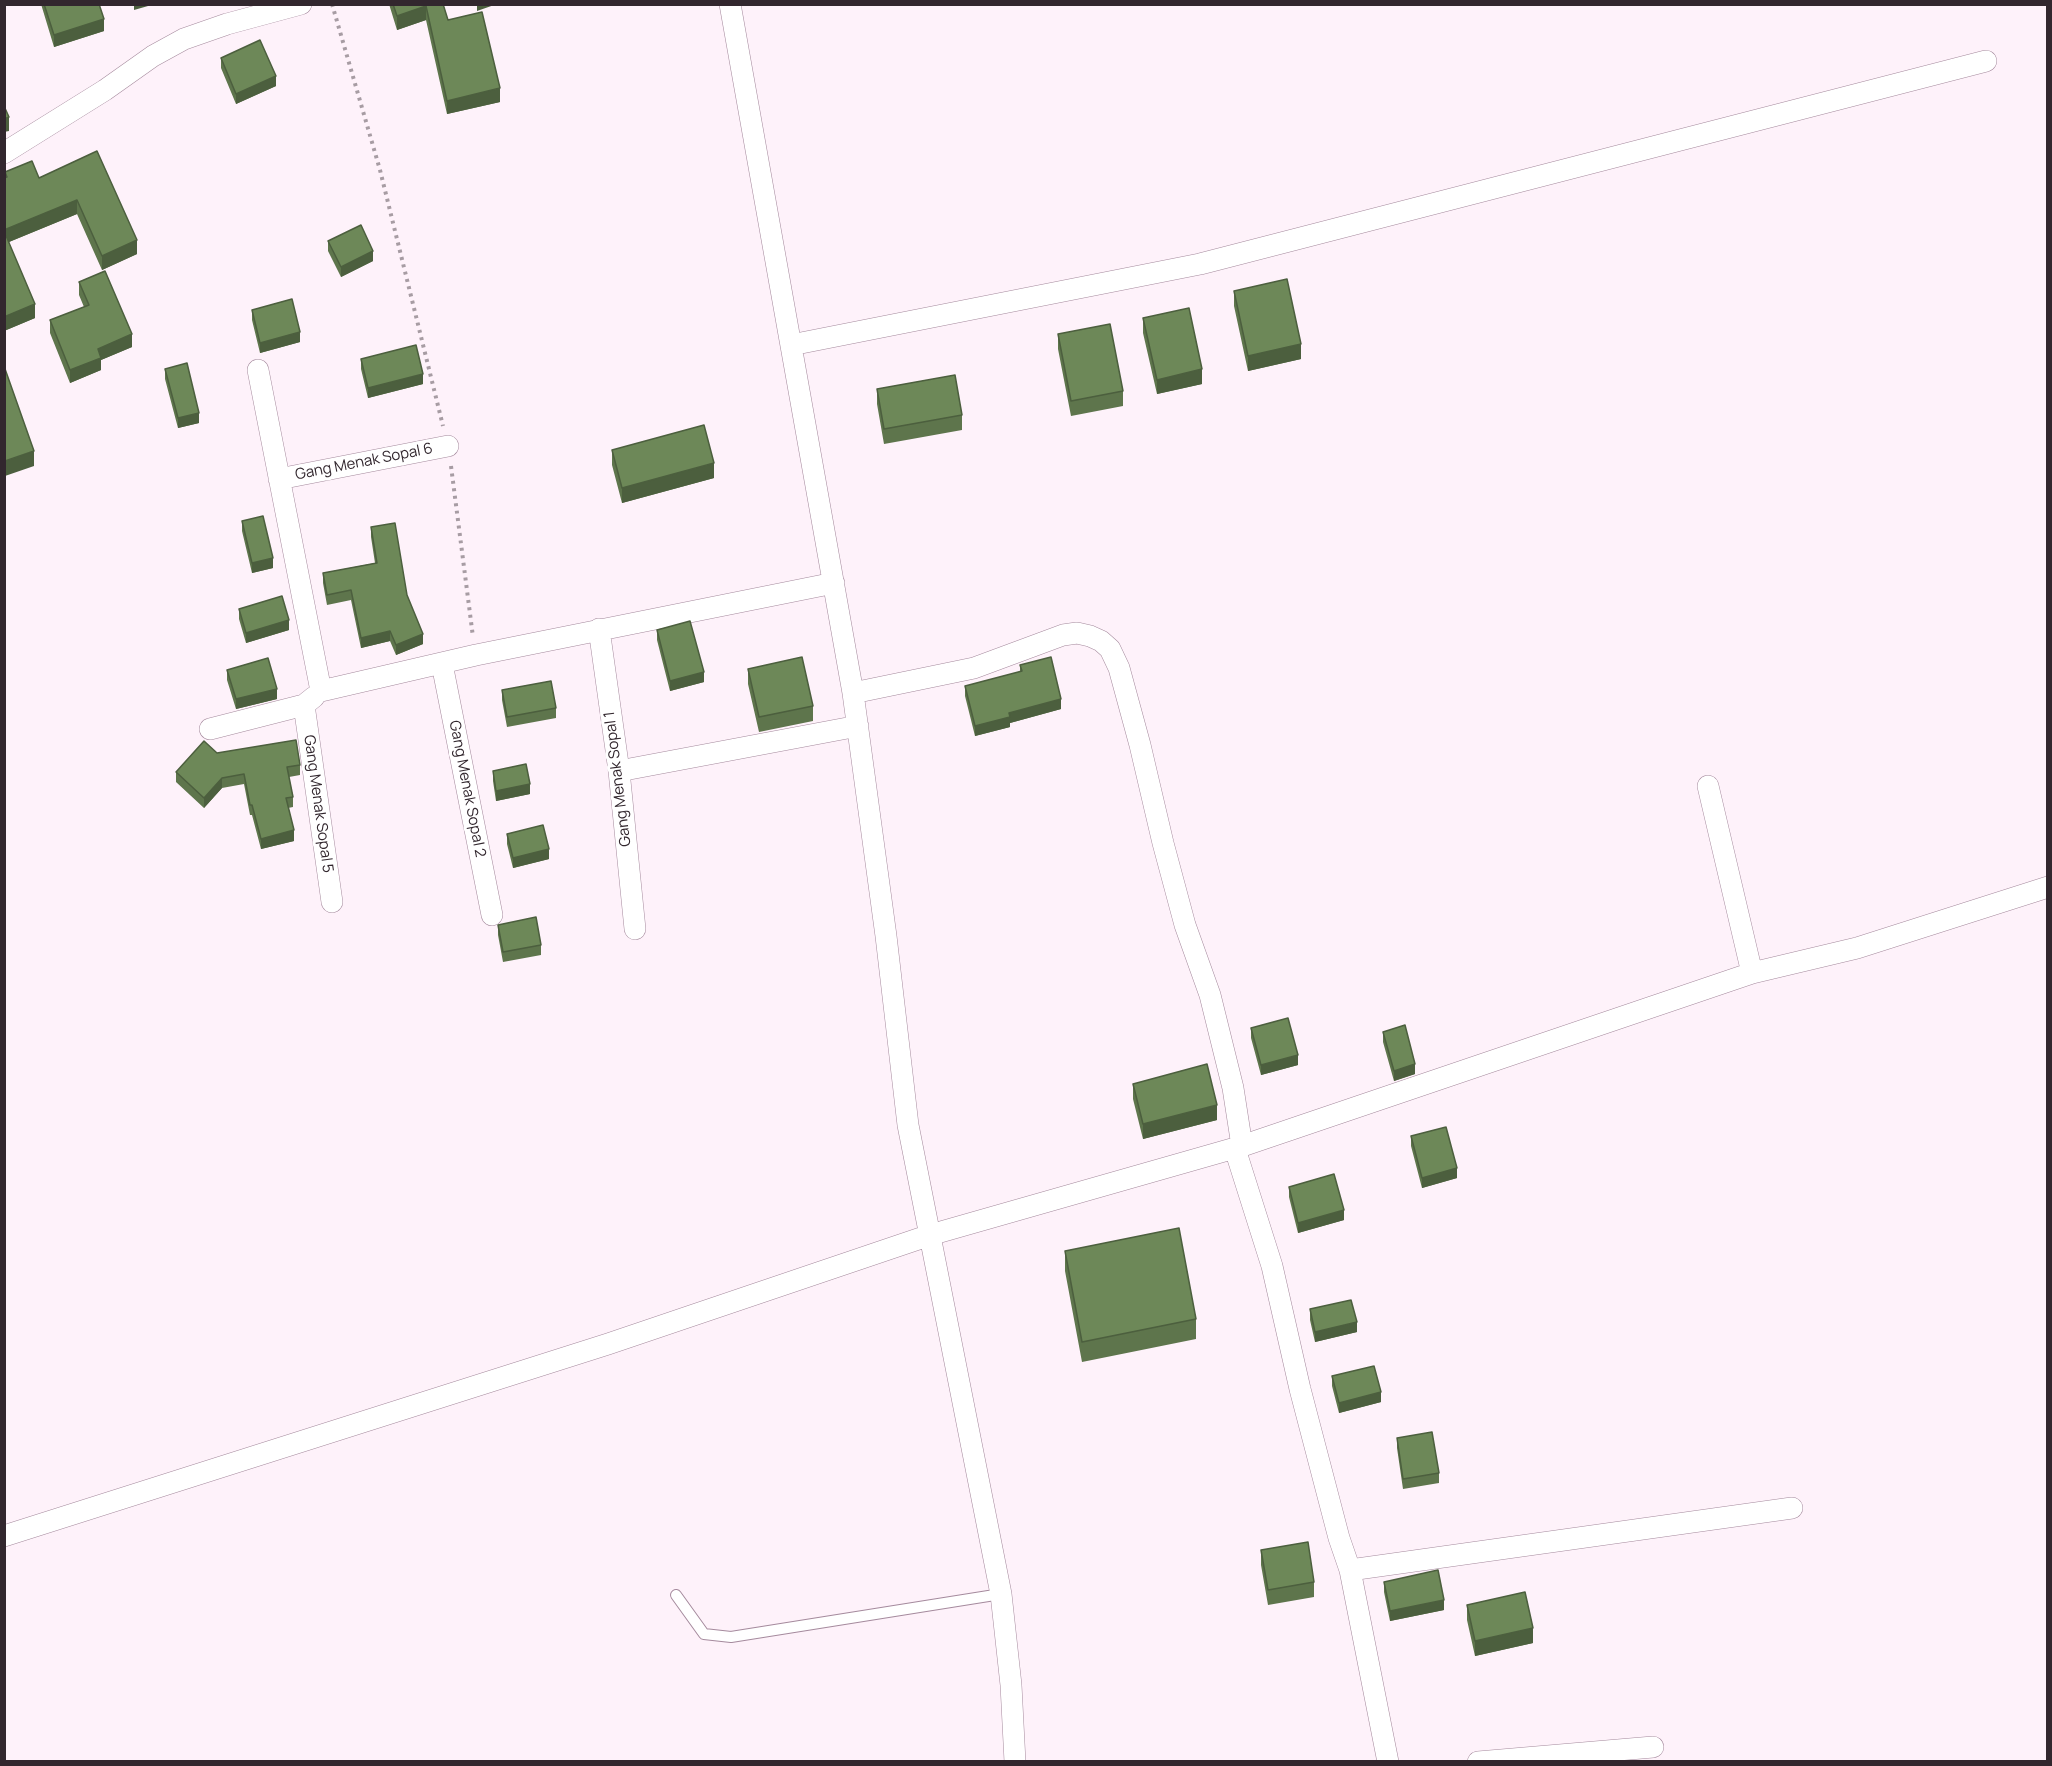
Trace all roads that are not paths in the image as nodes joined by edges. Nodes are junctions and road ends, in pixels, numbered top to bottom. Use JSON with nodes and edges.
{"nodes":[{"id":1,"x":301,"y":4,"type":"edge"},
{"id":2,"x":730,"y":4,"type":"edge"},
{"id":3,"x":1986,"y":61,"type":"dead end"},
{"id":4,"x":4,"y":153,"type":"edge"},
{"id":5,"x":791,"y":345,"type":"junction"},
{"id":6,"x":258,"y":370,"type":"dead end"},
{"id":7,"x":448,"y":446,"type":"road end"},
{"id":8,"x":279,"y":479,"type":"junction"},
{"id":9,"x":834,"y":583,"type":"junction"},
{"id":10,"x":599,"y":629,"type":"junction"},
{"id":11,"x":442,"y":664,"type":"junction"},
{"id":12,"x":321,"y":692,"type":"junction"},
{"id":13,"x":853,"y":693,"type":"junction"},
{"id":14,"x":304,"y":705,"type":"junction"},
{"id":15,"x":858,"y":726,"type":"junction"},
{"id":16,"x":210,"y":729,"type":"dead end"},
{"id":17,"x":619,"y":771,"type":"junction"},
{"id":18,"x":1708,"y":786,"type":"dead end"},
{"id":19,"x":2048,"y":887,"type":"edge"},
{"id":20,"x":332,"y":903,"type":"dead end"},
{"id":21,"x":492,"y":915,"type":"dead end"},
{"id":22,"x":635,"y":929,"type":"dead end"},
{"id":23,"x":1752,"y":973,"type":"junction"},
{"id":24,"x":1241,"y":1159,"type":"junction"},
{"id":25,"x":930,"y":1234,"type":"junction"},
{"id":26,"x":1792,"y":1508,"type":"dead end"},
{"id":27,"x":4,"y":1536,"type":"edge"},
{"id":28,"x":1350,"y":1570,"type":"junction"},
{"id":29,"x":1000,"y":1594,"type":"junction"},
{"id":30,"x":676,"y":1595,"type":"dead end"},
{"id":31,"x":1653,"y":1748,"type":"dead end"},
{"id":32,"x":1015,"y":1761,"type":"edge"},
{"id":33,"x":1388,"y":1761,"type":"edge"},
{"id":34,"x":1478,"y":1761,"type":"edge"}],
"edges":[{"from":1,"to":4,"type":"street"},
{"from":2,"to":5,"type":"street"},
{"from":3,"to":5,"type":"street"},
{"from":5,"to":9,"type":"street"},
{"from":6,"to":8,"type":"street"},
{"from":7,"to":8,"type":"street","name":"Gang Menak Sopal 6"},
{"from":8,"to":12,"type":"street"},
{"from":9,"to":10,"type":"street"},
{"from":9,"to":13,"type":"street"},
{"from":10,"to":11,"type":"street"},
{"from":10,"to":17,"type":"street","name":"Gang Menak Sopal 1"},
{"from":11,"to":12,"type":"street"},
{"from":11,"to":21,"type":"street","name":"Gang Menak Sopal 2"},
{"from":12,"to":14,"type":"street"},
{"from":13,"to":15,"type":"street"},
{"from":13,"to":24,"type":"street"},
{"from":14,"to":16,"type":"street"},
{"from":14,"to":20,"type":"street","name":"Gang Menak Sopal 5"},
{"from":15,"to":17,"type":"street"},
{"from":15,"to":25,"type":"street"},
{"from":17,"to":22,"type":"street","name":"Gang Menak Sopal 1"},
{"from":18,"to":23,"type":"street"},
{"from":19,"to":23,"type":"street"},
{"from":23,"to":24,"type":"street"},
{"from":24,"to":25,"type":"street"},
{"from":24,"to":28,"type":"street"},
{"from":25,"to":27,"type":"street"},
{"from":25,"to":29,"type":"street"},
{"from":26,"to":28,"type":"street"},
{"from":28,"to":33,"type":"street"},
{"from":29,"to":30,"type":"lane"},
{"from":29,"to":32,"type":"street"},
{"from":31,"to":34,"type":"street"}]}
